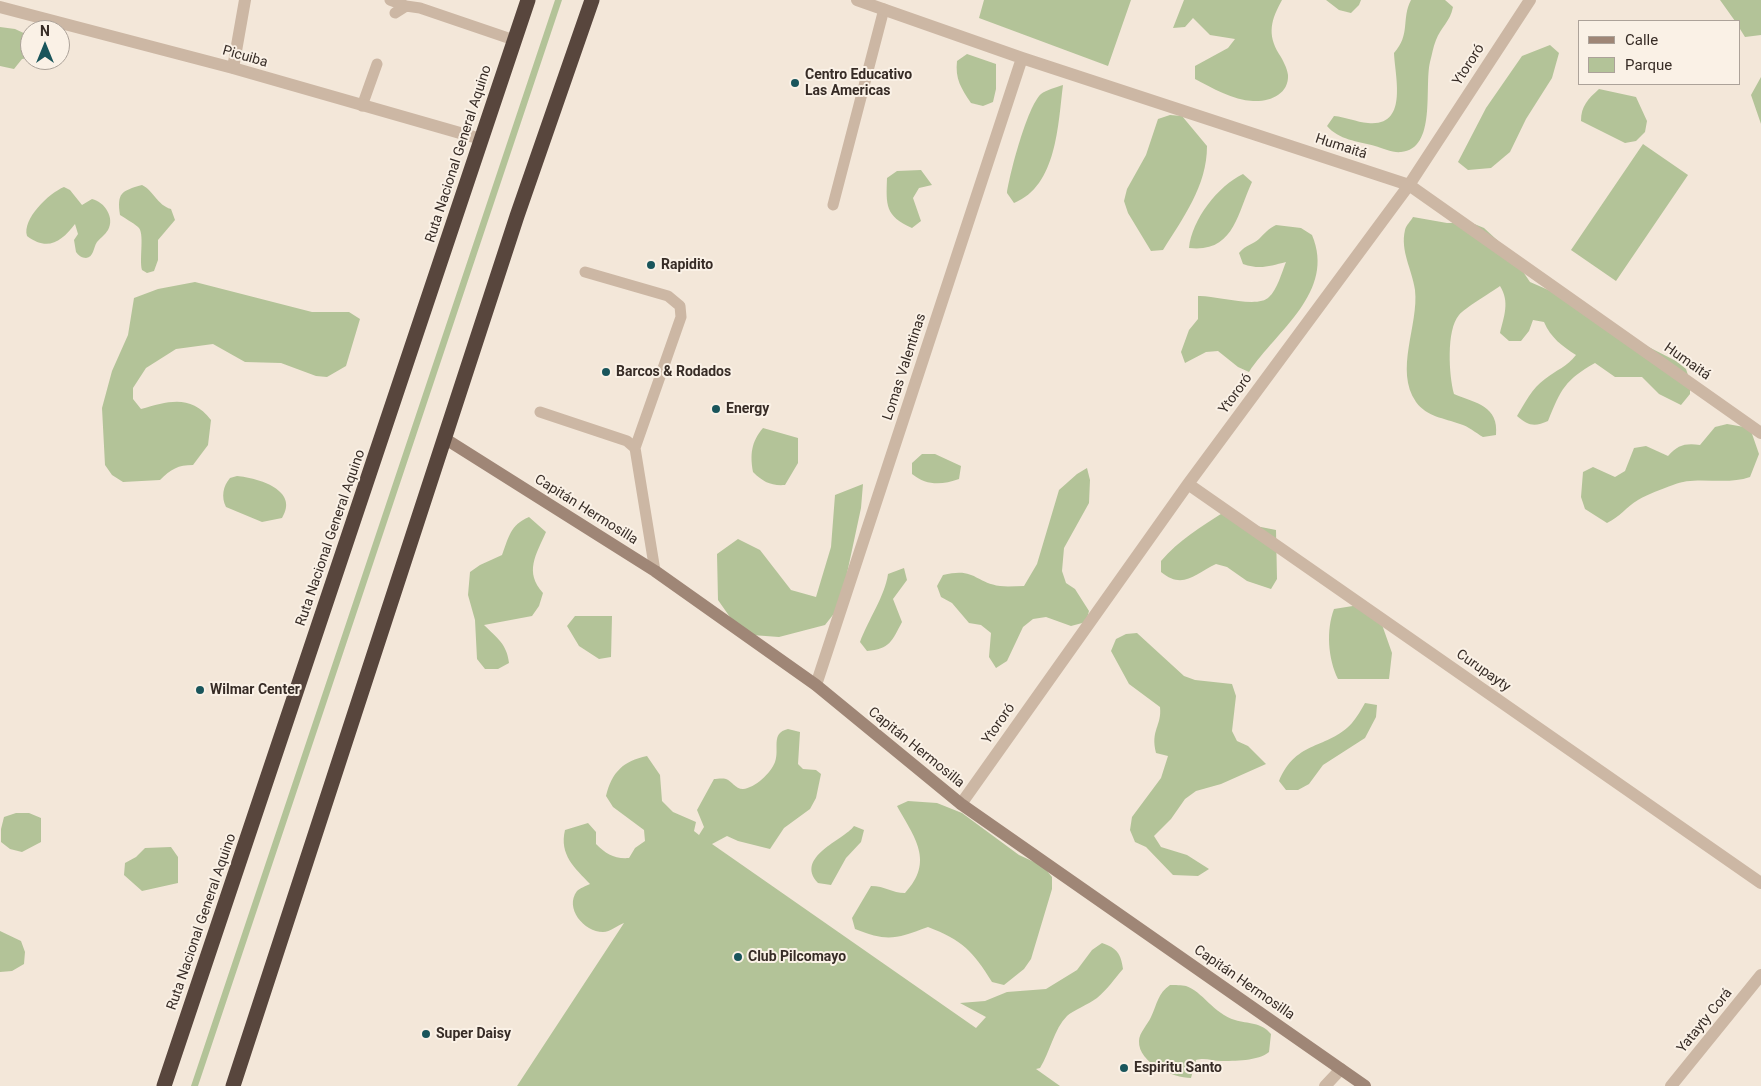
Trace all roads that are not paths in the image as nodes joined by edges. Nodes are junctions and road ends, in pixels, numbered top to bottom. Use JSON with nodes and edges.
{"nodes":[{"id":1,"x":246,"y":0,"type":"edge"},
{"id":2,"x":390,"y":0,"type":"edge"},
{"id":3,"x":528,"y":0,"type":"edge"},
{"id":4,"x":592,"y":0,"type":"edge"},
{"id":5,"x":857,"y":0,"type":"edge"},
{"id":6,"x":1530,"y":0,"type":"edge"},
{"id":7,"x":406,"y":6,"type":"junction"},
{"id":8,"x":0,"y":7,"type":"edge"},
{"id":9,"x":884,"y":10,"type":"junction"},
{"id":10,"x":395,"y":13,"type":"dead end"},
{"id":11,"x":514,"y":40,"type":"junction"},
{"id":12,"x":1022,"y":58,"type":"junction"},
{"id":13,"x":377,"y":64,"type":"dead end"},
{"id":14,"x":233,"y":68,"type":"junction"},
{"id":15,"x":362,"y":106,"type":"junction"},
{"id":16,"x":481,"y":139,"type":"junction"},
{"id":17,"x":1409,"y":185,"type":"junction"},
{"id":18,"x":833,"y":205,"type":"dead end"},
{"id":19,"x":585,"y":272,"type":"dead end"},
{"id":20,"x":540,"y":412,"type":"dead end"},
{"id":21,"x":1761,"y":433,"type":"edge"},
{"id":22,"x":444,"y":438,"type":"junction"},
{"id":23,"x":635,"y":448,"type":"junction"},
{"id":24,"x":1188,"y":484,"type":"junction"},
{"id":25,"x":655,"y":571,"type":"junction"},
{"id":26,"x":816,"y":685,"type":"junction"},
{"id":27,"x":961,"y":804,"type":"junction"},
{"id":28,"x":1761,"y":883,"type":"edge"},
{"id":29,"x":1761,"y":975,"type":"edge"},
{"id":30,"x":1341,"y":1069,"type":"junction"},
{"id":31,"x":164,"y":1086,"type":"edge"},
{"id":32,"x":233,"y":1086,"type":"edge"},
{"id":33,"x":1325,"y":1086,"type":"edge"},
{"id":34,"x":1365,"y":1086,"type":"edge"},
{"id":35,"x":1672,"y":1086,"type":"edge"}],
"edges":[{"from":1,"to":14,"type":"street"},
{"from":2,"to":7,"type":"lane"},
{"from":3,"to":11,"type":"highway","name":"Ruta Nacional General Aquino"},
{"from":4,"to":22,"type":"highway"},
{"from":5,"to":9,"type":"street","name":"Humaitá"},
{"from":6,"to":17,"type":"street","name":"Ytororó"},
{"from":7,"to":10,"type":"lane"},
{"from":7,"to":11,"type":"lane"},
{"from":8,"to":14,"type":"street","name":"Picuiba"},
{"from":9,"to":12,"type":"street","name":"Humaitá"},
{"from":9,"to":18,"type":"lane"},
{"from":11,"to":16,"type":"highway","name":"Ruta Nacional General Aquino"},
{"from":12,"to":17,"type":"street","name":"Humaitá"},
{"from":12,"to":26,"type":"street","name":"Lomas Valentinas"},
{"from":13,"to":15,"type":"lane"},
{"from":14,"to":15,"type":"street","name":"Picuiba"},
{"from":15,"to":16,"type":"street","name":"Picuiba"},
{"from":16,"to":31,"type":"highway","name":"Ruta Nacional General Aquino"},
{"from":17,"to":21,"type":"street","name":"Humaitá"},
{"from":17,"to":24,"type":"street","name":"Ytororó"},
{"from":19,"to":23,"type":"lane"},
{"from":20,"to":23,"type":"lane"},
{"from":22,"to":25,"type":"street","name":"Capitán Hermosilla"},
{"from":22,"to":32,"type":"highway"},
{"from":23,"to":25,"type":"lane"},
{"from":24,"to":27,"type":"street","name":"Ytororó"},
{"from":24,"to":28,"type":"street","name":"Curupayty"},
{"from":25,"to":26,"type":"street","name":"Capitán Hermosilla"},
{"from":26,"to":27,"type":"street","name":"Capitán Hermosilla"},
{"from":27,"to":30,"type":"street","name":"Capitán Hermosilla"},
{"from":29,"to":35,"type":"street","name":"Yatayty Corá"},
{"from":30,"to":33,"type":"street"},
{"from":30,"to":34,"type":"street","name":"Capitán Hermosilla"}]}
